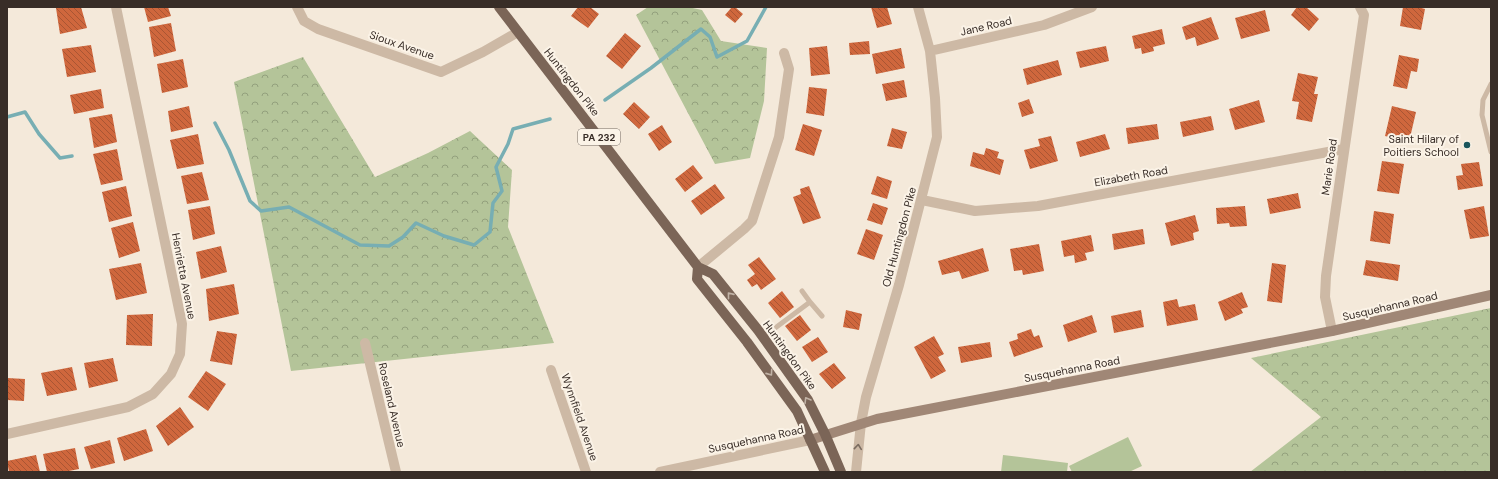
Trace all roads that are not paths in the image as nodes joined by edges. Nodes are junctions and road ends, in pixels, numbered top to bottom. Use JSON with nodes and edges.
{"nodes":[{"id":1,"x":116,"y":7,"type":"edge"},
{"id":2,"x":297,"y":7,"type":"edge"},
{"id":3,"x":500,"y":7,"type":"edge"},
{"id":4,"x":918,"y":7,"type":"edge"},
{"id":5,"x":1092,"y":7,"type":"edge"},
{"id":6,"x":1360,"y":7,"type":"edge"},
{"id":7,"x":518,"y":32,"type":"junction"},
{"id":8,"x":930,"y":51,"type":"junction"},
{"id":9,"x":784,"y":53,"type":"dead end"},
{"id":10,"x":1491,"y":84,"type":"edge"},
{"id":11,"x":1344,"y":149,"type":"junction"},
{"id":12,"x":1491,"y":152,"type":"edge"},
{"id":13,"x":922,"y":200,"type":"junction"},
{"id":14,"x":698,"y":267,"type":"junction"},
{"id":15,"x":802,"y":291,"type":"dead end"},
{"id":16,"x":1491,"y":295,"type":"edge"},
{"id":17,"x":810,"y":302,"type":"junction"},
{"id":18,"x":822,"y":316,"type":"dead end"},
{"id":19,"x":1332,"y":331,"type":"junction"},
{"id":20,"x":764,"y":338,"type":"junction"},
{"id":21,"x":365,"y":343,"type":"dead end"},
{"id":22,"x":551,"y":370,"type":"dead end"},
{"id":23,"x":861,"y":423,"type":"junction"},
{"id":24,"x":7,"y":434,"type":"edge"},
{"id":25,"x":825,"y":434,"type":"junction"},
{"id":26,"x":810,"y":440,"type":"junction"},
{"id":27,"x":396,"y":472,"type":"edge"},
{"id":28,"x":586,"y":472,"type":"edge"},
{"id":29,"x":660,"y":472,"type":"edge"},
{"id":30,"x":824,"y":472,"type":"edge"},
{"id":31,"x":841,"y":472,"type":"edge"},
{"id":32,"x":856,"y":472,"type":"edge"}],
"edges":[{"from":1,"to":24,"type":"street","name":"Henrietta Avenue"},
{"from":2,"to":7,"type":"street","name":"Sioux Avenue"},
{"from":3,"to":7,"type":"main road","name":"Huntingdon Pike","number":"PA 232"},
{"from":4,"to":8,"type":"street","name":"Old Huntingdon Pike"},
{"from":5,"to":8,"type":"street","name":"Jane Road"},
{"from":6,"to":11,"type":"street","name":"Marie Road"},
{"from":7,"to":14,"type":"main road","name":"Huntingdon Pike","number":"PA 232"},
{"from":8,"to":13,"type":"street","name":"Old Huntingdon Pike"},
{"from":9,"to":14,"type":"street"},
{"from":10,"to":12,"type":"lane"},
{"from":11,"to":13,"type":"street","name":"Elizabeth Road"},
{"from":11,"to":19,"type":"street","name":"Marie Road"},
{"from":13,"to":23,"type":"street","name":"Old Huntingdon Pike"},
{"from":20,"to":14,"type":"main road","name":"Huntingdon Pike","number":"PA 232","one_way":true},
{"from":14,"to":26,"type":"main road","name":"Huntingdon Pike","number":"PA 232","one_way":true},
{"from":15,"to":17,"type":"lane"},
{"from":16,"to":19,"type":"main road","name":"Susquehanna Road"},
{"from":17,"to":18,"type":"lane"},
{"from":17,"to":20,"type":"lane"},
{"from":19,"to":23,"type":"main road","name":"Susquehanna Road"},
{"from":25,"to":20,"type":"main road","name":"Huntingdon Pike","number":"PA 232","one_way":true},
{"from":21,"to":27,"type":"street","name":"Roseland Avenue"},
{"from":22,"to":28,"type":"street","name":"Wynnfield Avenue"},
{"from":23,"to":25,"type":"main road","name":"Susquehanna Road"},
{"from":32,"to":23,"type":"street","name":"Old Huntingdon Pike","one_way":true},
{"from":25,"to":26,"type":"main road","name":"Susquehanna Road"},
{"from":25,"to":31,"type":"main road","name":"Huntingdon Pike","number":"PA 232"},
{"from":26,"to":29,"type":"street","name":"Susquehanna Road"},
{"from":26,"to":30,"type":"main road","name":"Huntingdon Pike","number":"PA 232"}]}
